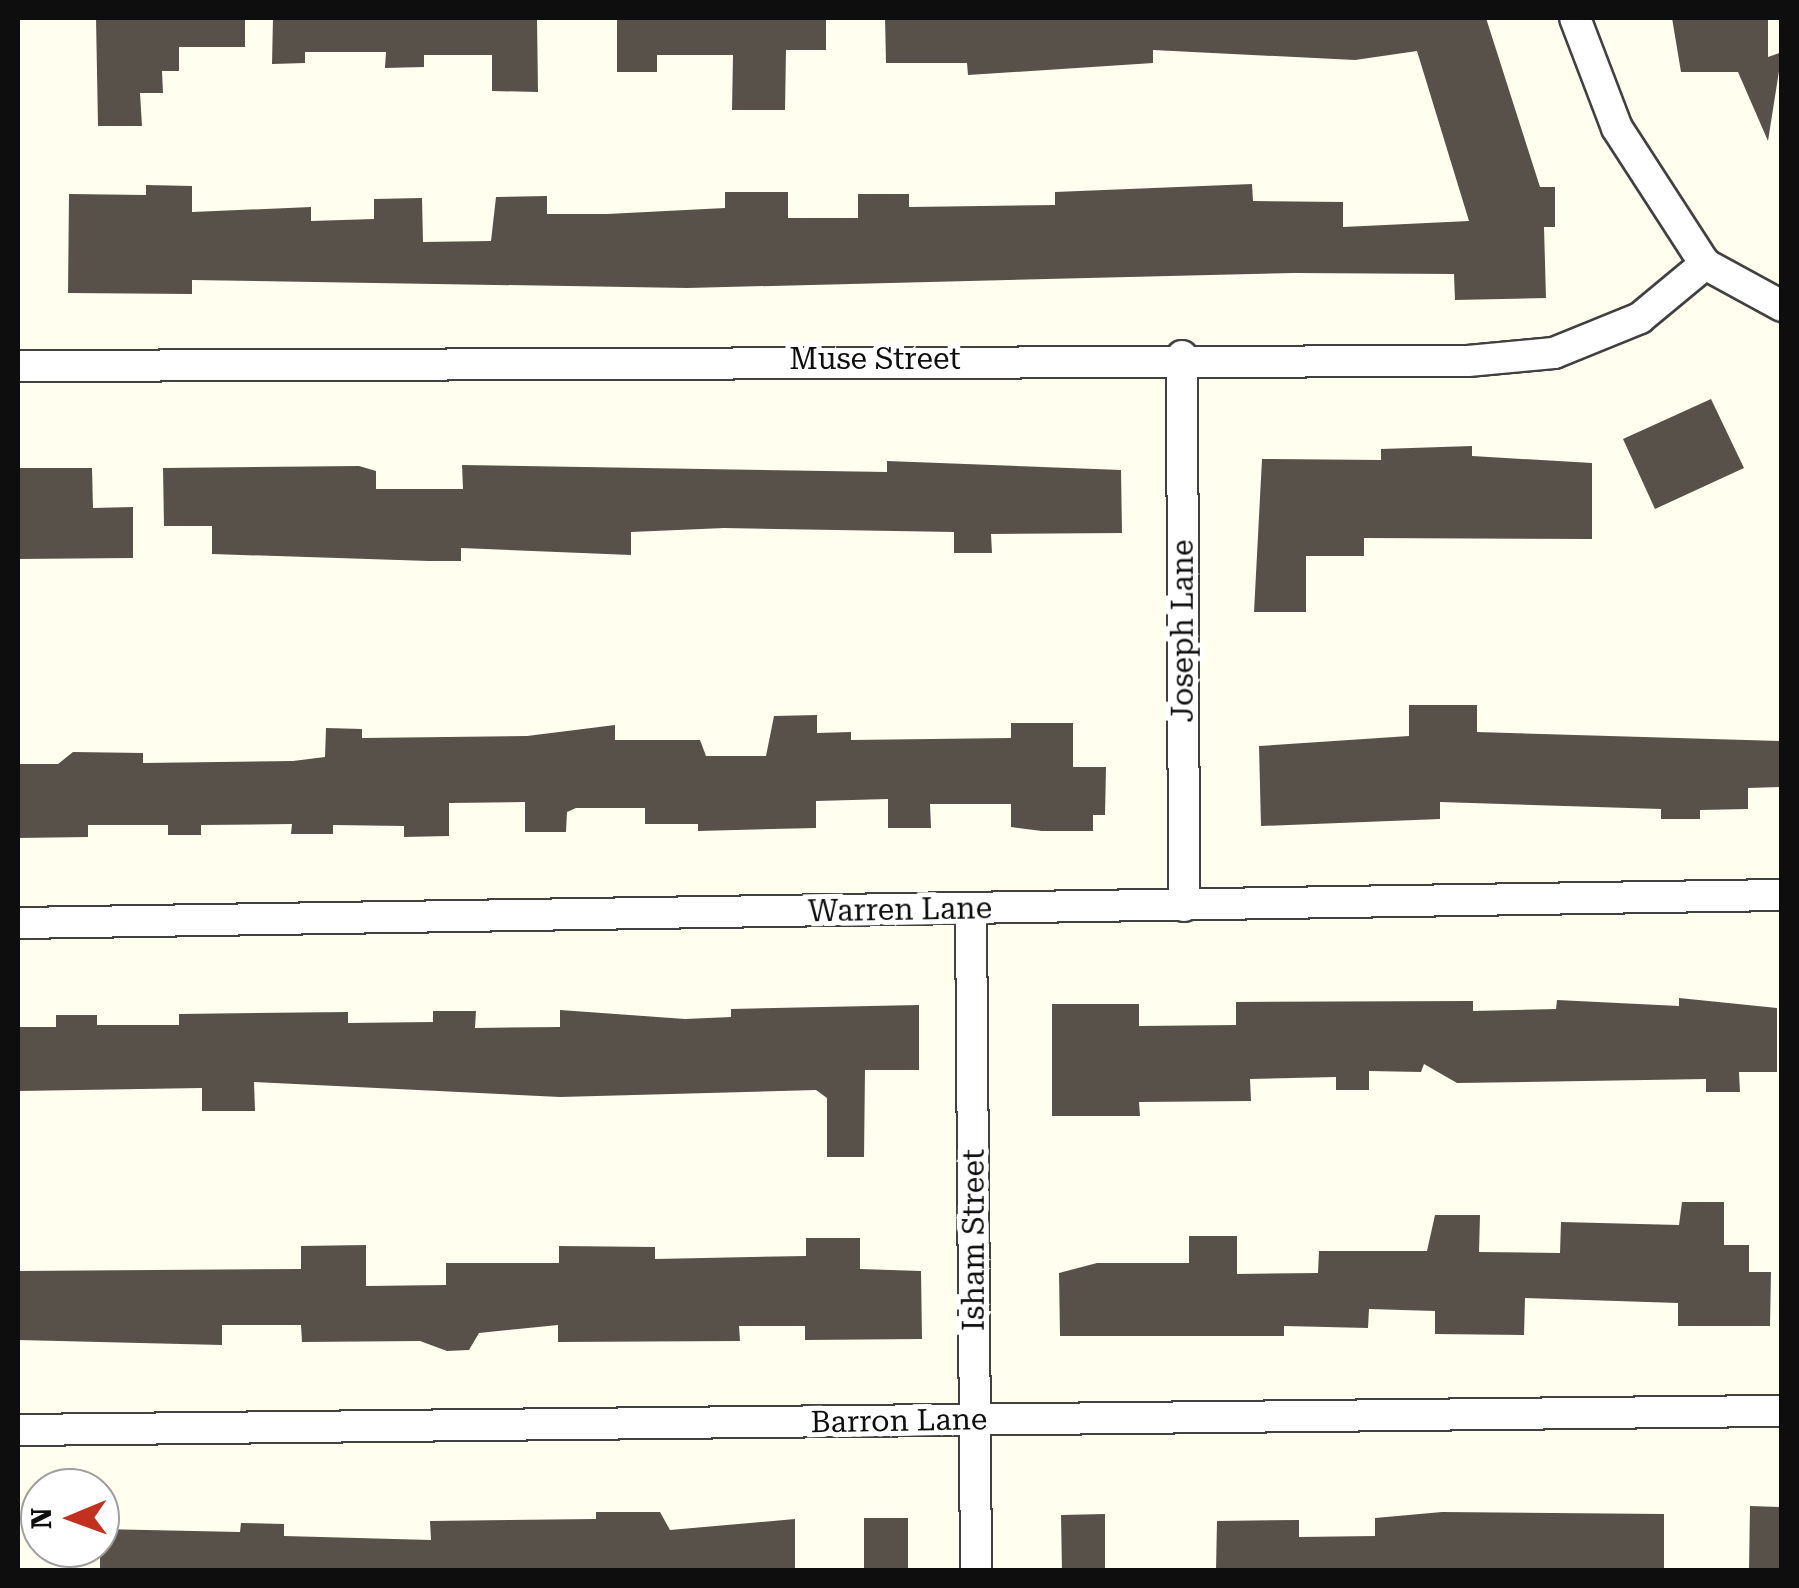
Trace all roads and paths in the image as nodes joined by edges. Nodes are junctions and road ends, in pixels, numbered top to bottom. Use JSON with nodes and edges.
{"nodes":[{"id":1,"x":1575,"y":18,"type":"edge"},
{"id":2,"x":1706,"y":264,"type":"junction"},
{"id":3,"x":1782,"y":306,"type":"edge"},
{"id":4,"x":1182,"y":356,"type":"junction"},
{"id":5,"x":18,"y":366,"type":"edge"},
{"id":6,"x":1782,"y":895,"type":"edge"},
{"id":7,"x":1184,"y":906,"type":"junction"},
{"id":8,"x":971,"y":909,"type":"junction"},
{"id":9,"x":18,"y":923,"type":"edge"},
{"id":10,"x":1782,"y":1411,"type":"edge"},
{"id":11,"x":975,"y":1420,"type":"junction"},
{"id":12,"x":18,"y":1430,"type":"edge"},
{"id":13,"x":976,"y":1570,"type":"edge"}],
"edges":[{"from":1,"to":2,"type":"street"},
{"from":2,"to":3,"type":"street"},
{"from":2,"to":4,"type":"street","name":"Muse Street"},
{"from":4,"to":5,"type":"street","name":"Muse Street"},
{"from":4,"to":7,"type":"street","name":"Joseph Lane"},
{"from":6,"to":7,"type":"street","name":"Warren Lane"},
{"from":7,"to":8,"type":"street","name":"Warren Lane"},
{"from":8,"to":9,"type":"street","name":"Warren Lane"},
{"from":8,"to":11,"type":"street","name":"Isham Street"},
{"from":10,"to":11,"type":"street","name":"Barron Lane"},
{"from":11,"to":12,"type":"street","name":"Barron Lane"},
{"from":11,"to":13,"type":"street","name":"Isham Street"}]}
